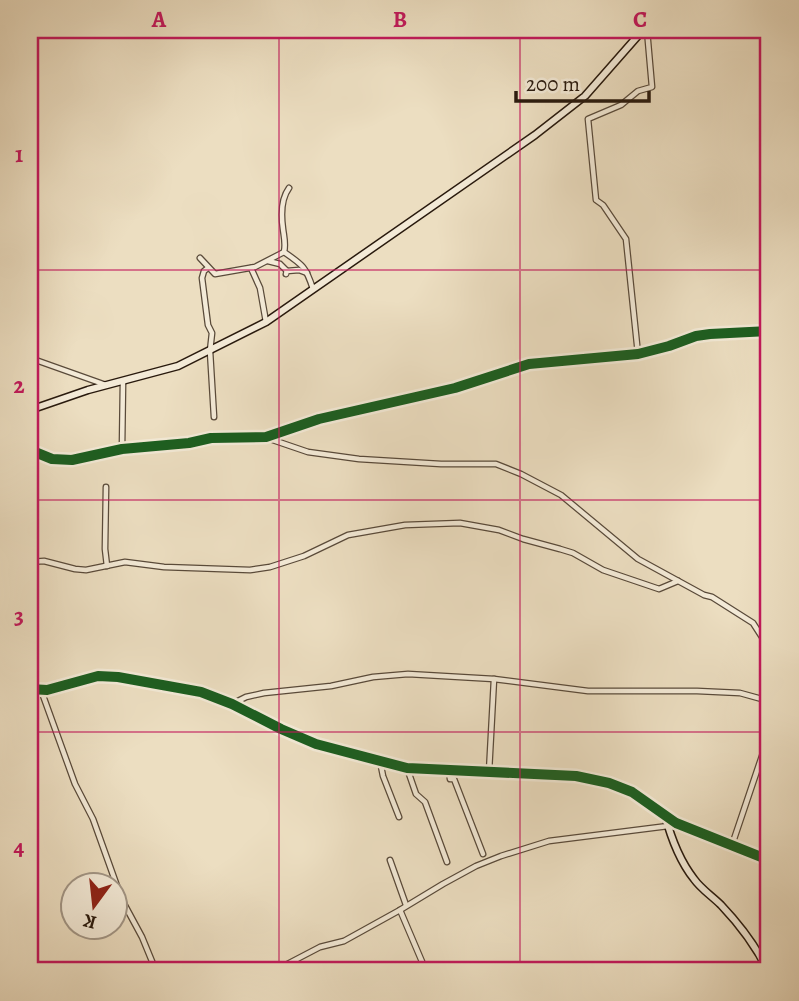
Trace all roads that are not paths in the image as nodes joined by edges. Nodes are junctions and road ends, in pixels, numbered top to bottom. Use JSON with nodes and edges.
{"nodes":[{"id":1,"x":645,"y":30,"type":"edge"},
{"id":2,"x":289,"y":188,"type":"dead end"},
{"id":3,"x":284,"y":253,"type":"junction"},
{"id":4,"x":200,"y":258,"type":"dead end"},
{"id":5,"x":268,"y":261,"type":"junction"},
{"id":6,"x":208,"y":268,"type":"junction"},
{"id":7,"x":251,"y":268,"type":"junction"},
{"id":8,"x":308,"y":273,"type":"junction"},
{"id":9,"x":313,"y":290,"type":"junction"},
{"id":10,"x":266,"y":322,"type":"junction"},
{"id":11,"x":769,"y":333,"type":"edge"},
{"id":12,"x":210,"y":351,"type":"junction"},
{"id":13,"x":638,"y":354,"type":"junction"},
{"id":14,"x":30,"y":358,"type":"edge"},
{"id":15,"x":123,"y":381,"type":"junction"},
{"id":16,"x":107,"y":385,"type":"junction"},
{"id":17,"x":30,"y":410,"type":"edge"},
{"id":18,"x":215,"y":416,"type":"dead end"},
{"id":19,"x":266,"y":437,"type":"junction"},
{"id":20,"x":122,"y":449,"type":"junction"},
{"id":21,"x":30,"y":450,"type":"edge"},
{"id":22,"x":106,"y":486,"type":"dead end"},
{"id":23,"x":30,"y":562,"type":"edge"},
{"id":24,"x":107,"y":566,"type":"junction"},
{"id":25,"x":678,"y":581,"type":"junction"},
{"id":26,"x":769,"y":648,"type":"edge"},
{"id":27,"x":494,"y":679,"type":"junction"},
{"id":28,"x":30,"y":689,"type":"edge"},
{"id":29,"x":41,"y":690,"type":"junction"},
{"id":30,"x":769,"y":701,"type":"edge"},
{"id":31,"x":232,"y":704,"type":"junction"},
{"id":32,"x":764,"y":750,"type":"dead end"},
{"id":33,"x":380,"y":761,"type":"junction"},
{"id":34,"x":407,"y":768,"type":"junction"},
{"id":35,"x":449,"y":770,"type":"junction"},
{"id":36,"x":489,"y":772,"type":"junction"},
{"id":37,"x":665,"y":815,"type":"junction"},
{"id":38,"x":399,"y":817,"type":"dead end"},
{"id":39,"x":668,"y":825,"type":"junction"},
{"id":40,"x":769,"y":840,"type":"edge"},
{"id":41,"x":731,"y":846,"type":"junction"},
{"id":42,"x":483,"y":854,"type":"dead end"},
{"id":43,"x":766,"y":859,"type":"edge"},
{"id":44,"x":390,"y":860,"type":"dead end"},
{"id":45,"x":447,"y":862,"type":"dead end"},
{"id":46,"x":406,"y":905,"type":"junction"},
{"id":47,"x":400,"y":911,"type":"junction"},
{"id":48,"x":156,"y":971,"type":"edge"},
{"id":49,"x":274,"y":971,"type":"edge"},
{"id":50,"x":426,"y":971,"type":"edge"},
{"id":51,"x":768,"y":971,"type":"edge"}],
"edges":[{"from":1,"to":9,"type":"street"},
{"from":1,"to":13,"type":"street"},
{"from":2,"to":3,"type":"street"},
{"from":3,"to":5,"type":"street"},
{"from":3,"to":8,"type":"street"},
{"from":4,"to":6,"type":"street"},
{"from":5,"to":7,"type":"street"},
{"from":5,"to":8,"type":"street"},
{"from":6,"to":7,"type":"street"},
{"from":6,"to":12,"type":"street"},
{"from":7,"to":10,"type":"street"},
{"from":8,"to":9,"type":"street"},
{"from":9,"to":10,"type":"street"},
{"from":10,"to":12,"type":"street"},
{"from":11,"to":13,"type":"street"},
{"from":12,"to":15,"type":"street"},
{"from":12,"to":18,"type":"street"},
{"from":13,"to":19,"type":"street"},
{"from":14,"to":16,"type":"street"},
{"from":15,"to":16,"type":"street"},
{"from":15,"to":20,"type":"street"},
{"from":16,"to":17,"type":"street"},
{"from":19,"to":20,"type":"street"},
{"from":19,"to":25,"type":"street"},
{"from":20,"to":21,"type":"street"},
{"from":22,"to":24,"type":"street"},
{"from":23,"to":24,"type":"street"},
{"from":24,"to":25,"type":"street"},
{"from":25,"to":26,"type":"street"},
{"from":27,"to":30,"type":"street"},
{"from":27,"to":31,"type":"street"},
{"from":27,"to":36,"type":"street"},
{"from":28,"to":29,"type":"street"},
{"from":29,"to":31,"type":"street"},
{"from":29,"to":48,"type":"street"},
{"from":31,"to":33,"type":"street"},
{"from":32,"to":41,"type":"street"},
{"from":33,"to":34,"type":"street"},
{"from":33,"to":38,"type":"street"},
{"from":34,"to":35,"type":"street"},
{"from":34,"to":45,"type":"street"},
{"from":35,"to":36,"type":"street"},
{"from":35,"to":42,"type":"street"},
{"from":36,"to":37,"type":"street"},
{"from":37,"to":39,"type":"street"},
{"from":37,"to":41,"type":"street"},
{"from":39,"to":46,"type":"street"},
{"from":39,"to":51,"type":"street"},
{"from":40,"to":43,"type":"street"},
{"from":41,"to":43,"type":"street"},
{"from":44,"to":46,"type":"street"},
{"from":46,"to":47,"type":"street"},
{"from":47,"to":49,"type":"street"},
{"from":47,"to":50,"type":"street"}]}
